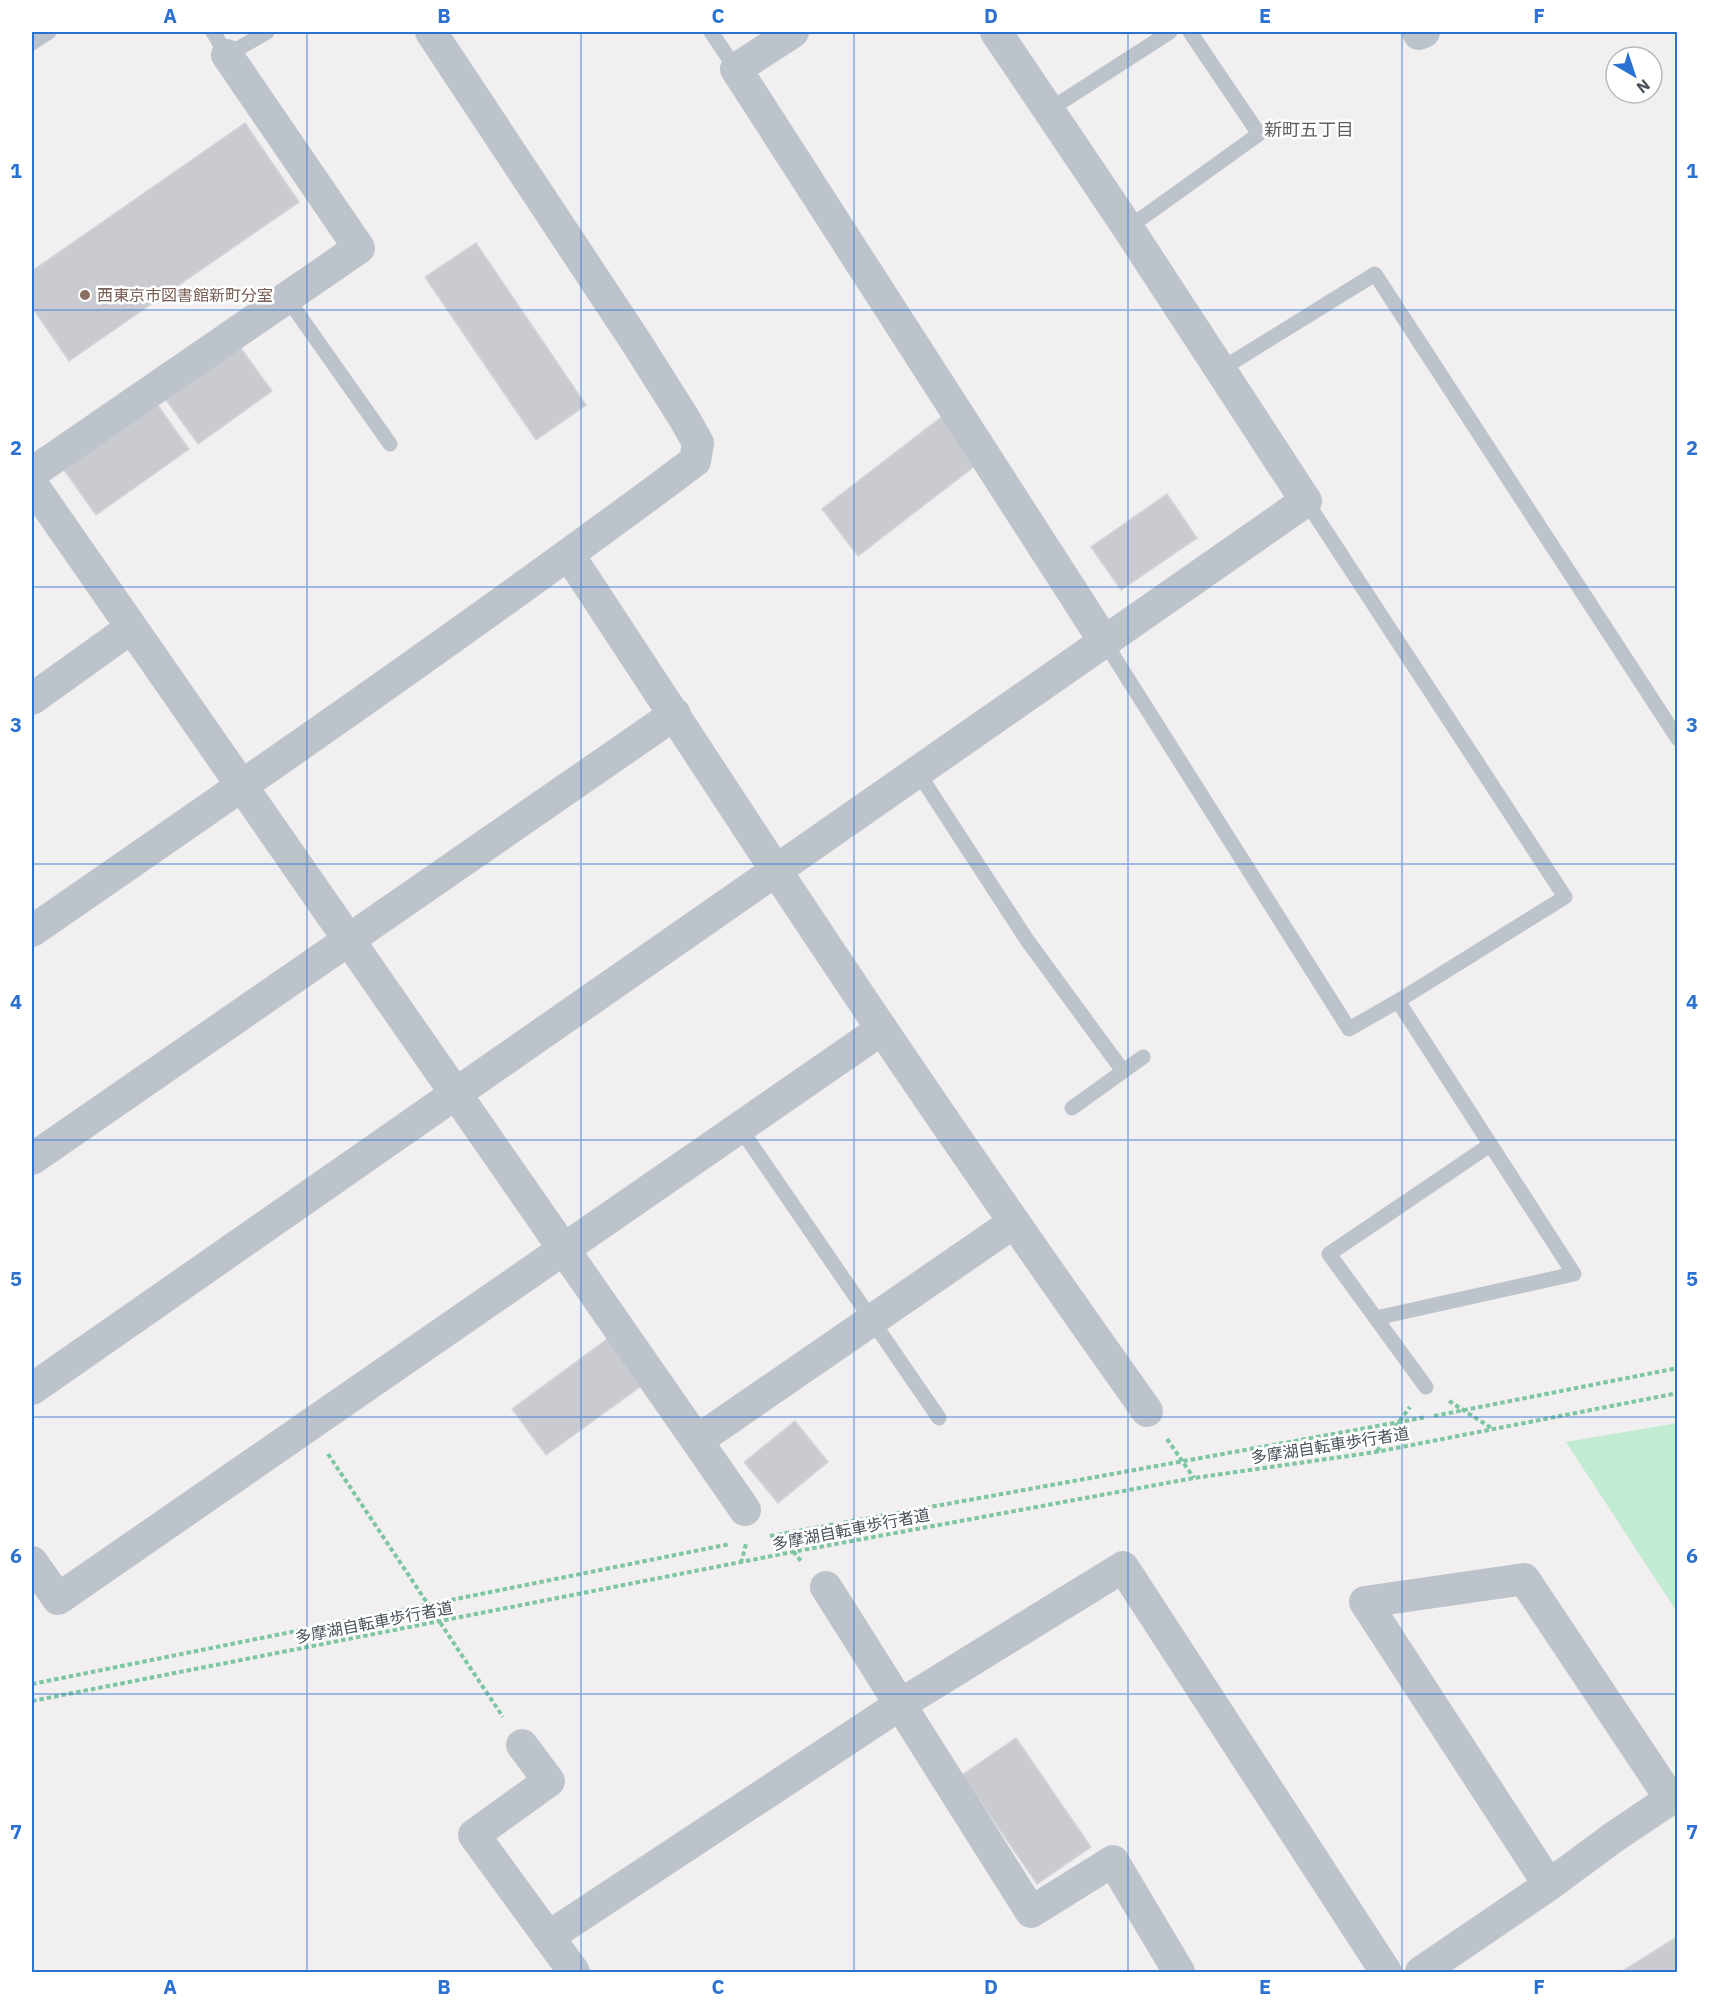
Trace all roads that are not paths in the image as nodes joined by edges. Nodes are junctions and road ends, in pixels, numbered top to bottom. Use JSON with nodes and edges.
{"nodes":[{"id":1,"x":49,"y":32,"type":"edge"},
{"id":2,"x":267,"y":32,"type":"edge"},
{"id":3,"x":431,"y":32,"type":"edge"},
{"id":4,"x":711,"y":32,"type":"edge"},
{"id":5,"x":793,"y":32,"type":"edge"},
{"id":6,"x":996,"y":32,"type":"edge"},
{"id":7,"x":1170,"y":32,"type":"edge"},
{"id":8,"x":1190,"y":32,"type":"edge"},
{"id":9,"x":1418,"y":32,"type":"edge"},
{"id":10,"x":1424,"y":32,"type":"edge"},
{"id":11,"x":32,"y":43,"type":"edge"},
{"id":12,"x":220,"y":43,"type":"edge"},
{"id":13,"x":736,"y":69,"type":"junction"},
{"id":14,"x":1049,"y":110,"type":"junction"},
{"id":15,"x":1128,"y":228,"type":"junction"},
{"id":16,"x":287,"y":298,"type":"junction"},
{"id":17,"x":1220,"y":370,"type":"junction"},
{"id":18,"x":390,"y":444,"type":"dead end"},
{"id":19,"x":32,"y":473,"type":"edge"},
{"id":20,"x":32,"y":484,"type":"edge"},
{"id":21,"x":1306,"y":501,"type":"junction"},
{"id":22,"x":569,"y":555,"type":"junction"},
{"id":23,"x":131,"y":628,"type":"junction"},
{"id":24,"x":1104,"y":641,"type":"junction"},
{"id":25,"x":32,"y":699,"type":"edge"},
{"id":26,"x":675,"y":714,"type":"junction"},
{"id":27,"x":1677,"y":739,"type":"edge"},
{"id":28,"x":917,"y":771,"type":"junction"},
{"id":29,"x":241,"y":786,"type":"junction"},
{"id":30,"x":775,"y":870,"type":"junction"},
{"id":31,"x":32,"y":931,"type":"edge"},
{"id":32,"x":348,"y":939,"type":"junction"},
{"id":33,"x":1398,"y":1001,"type":"junction"},
{"id":34,"x":882,"y":1029,"type":"junction"},
{"id":35,"x":1143,"y":1057,"type":"dead end"},
{"id":36,"x":1124,"y":1071,"type":"junction"},
{"id":37,"x":455,"y":1095,"type":"junction"},
{"id":38,"x":1072,"y":1108,"type":"dead end"},
{"id":39,"x":740,"y":1128,"type":"junction"},
{"id":40,"x":1490,"y":1145,"type":"junction"},
{"id":41,"x":32,"y":1160,"type":"edge"},
{"id":42,"x":1013,"y":1223,"type":"junction"},
{"id":43,"x":563,"y":1250,"type":"junction"},
{"id":44,"x":1376,"y":1318,"type":"junction"},
{"id":45,"x":872,"y":1320,"type":"junction"},
{"id":46,"x":1425,"y":1387,"type":"road end"},
{"id":47,"x":32,"y":1389,"type":"edge"},
{"id":48,"x":1147,"y":1411,"type":"dead end"},
{"id":49,"x":939,"y":1418,"type":"dead end"},
{"id":50,"x":698,"y":1440,"type":"junction"},
{"id":51,"x":746,"y":1525,"type":"road end"},
{"id":52,"x":32,"y":1562,"type":"edge"},
{"id":53,"x":826,"y":1587,"type":"dead end"},
{"id":54,"x":901,"y":1704,"type":"junction"},
{"id":55,"x":522,"y":1745,"type":"road end"},
{"id":56,"x":1674,"y":1796,"type":"edge"},
{"id":57,"x":1549,"y":1885,"type":"junction"},
{"id":58,"x":548,"y":1937,"type":"junction"},
{"id":59,"x":574,"y":1972,"type":"edge"},
{"id":60,"x":1179,"y":1972,"type":"edge"},
{"id":61,"x":1386,"y":1972,"type":"edge"},
{"id":62,"x":1421,"y":1972,"type":"edge"}],
"edges":[{"from":1,"to":11,"type":"lane"},
{"from":2,"to":12,"type":"lane"},
{"from":3,"to":22,"type":"street"},
{"from":4,"to":13,"type":"lane"},
{"from":5,"to":13,"type":"street"},
{"from":6,"to":14,"type":"street"},
{"from":7,"to":14,"type":"lane"},
{"from":8,"to":15,"type":"lane"},
{"from":9,"to":10,"type":"street"},
{"from":12,"to":16,"type":"street"},
{"from":13,"to":24,"type":"street"},
{"from":14,"to":15,"type":"street"},
{"from":15,"to":17,"type":"street"},
{"from":16,"to":18,"type":"lane"},
{"from":16,"to":19,"type":"street"},
{"from":17,"to":21,"type":"street"},
{"from":17,"to":27,"type":"lane"},
{"from":20,"to":23,"type":"street"},
{"from":21,"to":24,"type":"street"},
{"from":21,"to":33,"type":"lane"},
{"from":22,"to":26,"type":"street"},
{"from":22,"to":29,"type":"street"},
{"from":23,"to":25,"type":"street"},
{"from":23,"to":29,"type":"street"},
{"from":24,"to":28,"type":"street"},
{"from":24,"to":33,"type":"lane"},
{"from":26,"to":30,"type":"street"},
{"from":26,"to":32,"type":"street"},
{"from":28,"to":30,"type":"street"},
{"from":28,"to":36,"type":"lane"},
{"from":29,"to":31,"type":"street"},
{"from":29,"to":32,"type":"street"},
{"from":30,"to":34,"type":"street"},
{"from":30,"to":37,"type":"street"},
{"from":32,"to":37,"type":"street"},
{"from":32,"to":41,"type":"street"},
{"from":33,"to":40,"type":"lane"},
{"from":34,"to":39,"type":"street"},
{"from":34,"to":42,"type":"street"},
{"from":35,"to":36,"type":"lane"},
{"from":36,"to":38,"type":"lane"},
{"from":37,"to":43,"type":"street"},
{"from":37,"to":47,"type":"street"},
{"from":39,"to":43,"type":"street"},
{"from":39,"to":45,"type":"lane"},
{"from":40,"to":44,"type":"lane"},
{"from":40,"to":44,"type":"lane"},
{"from":42,"to":45,"type":"street"},
{"from":42,"to":48,"type":"street"},
{"from":43,"to":50,"type":"street"},
{"from":43,"to":52,"type":"street"},
{"from":44,"to":46,"type":"lane"},
{"from":45,"to":49,"type":"lane"},
{"from":45,"to":50,"type":"street"},
{"from":50,"to":51,"type":"street"},
{"from":53,"to":54,"type":"street"},
{"from":54,"to":58,"type":"street"},
{"from":54,"to":60,"type":"street"},
{"from":54,"to":61,"type":"street"},
{"from":55,"to":58,"type":"street"},
{"from":56,"to":57,"type":"street"},
{"from":56,"to":57,"type":"street"},
{"from":57,"to":62,"type":"street"},
{"from":58,"to":59,"type":"street"}]}
